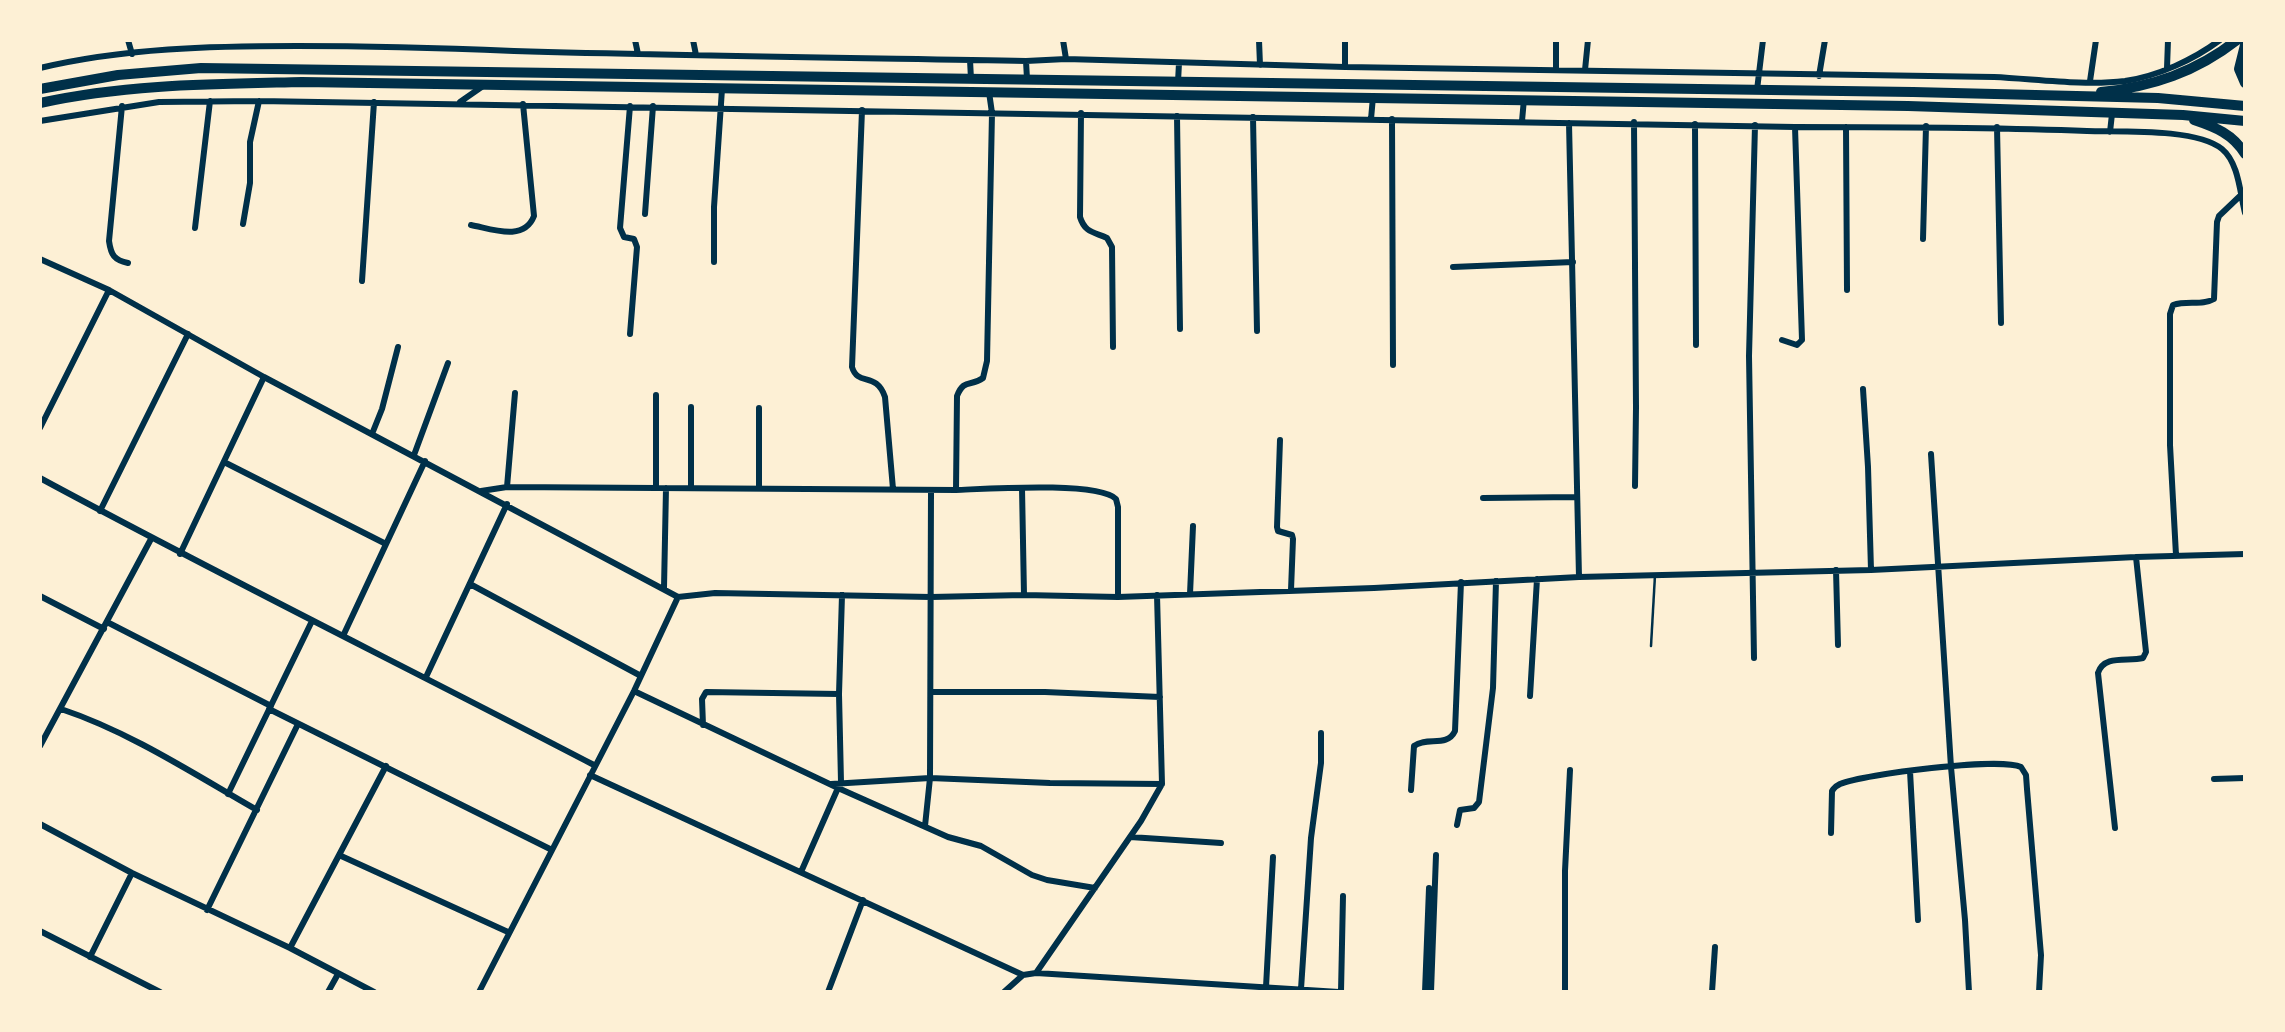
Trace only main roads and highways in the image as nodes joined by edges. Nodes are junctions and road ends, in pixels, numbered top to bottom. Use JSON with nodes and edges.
{"nodes":[{"id":1,"x":2237,"y":40,"type":"edge"},
{"id":2,"x":2245,"y":45,"type":"edge"},
{"id":3,"x":2245,"y":83,"type":"edge"},
{"id":4,"x":40,"y":89,"type":"edge"},
{"id":5,"x":2030,"y":96,"type":"junction"},
{"id":6,"x":40,"y":103,"type":"edge"},
{"id":7,"x":2245,"y":106,"type":"edge"},
{"id":8,"x":2182,"y":115,"type":"junction"},
{"id":9,"x":2245,"y":121,"type":"edge"},
{"id":10,"x":2245,"y":154,"type":"edge"}],
"edges":[{"from":1,"to":5,"type":"highway"},
{"from":2,"to":3,"type":"highway"},
{"from":4,"to":5,"type":"highway"},
{"from":5,"to":7,"type":"highway"},
{"from":6,"to":8,"type":"highway"},
{"from":8,"to":9,"type":"highway"},
{"from":8,"to":10,"type":"highway"}]}
